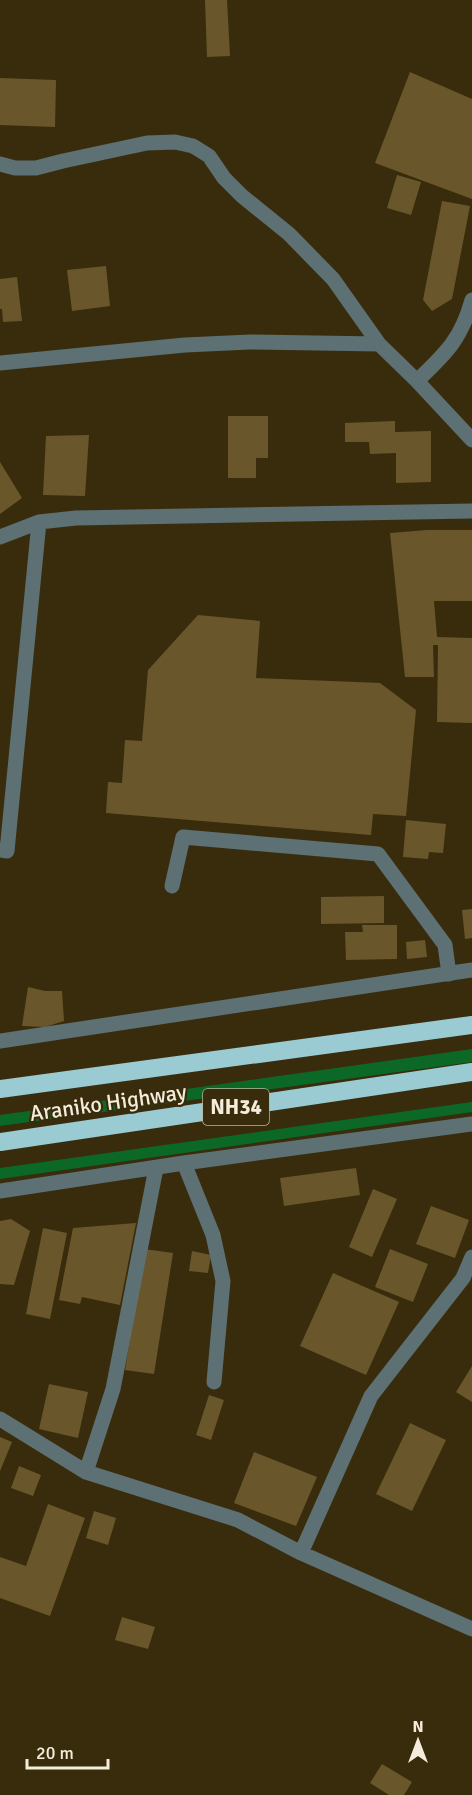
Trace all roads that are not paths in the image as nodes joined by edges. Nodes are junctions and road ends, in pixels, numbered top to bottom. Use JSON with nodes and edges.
{"nodes":[{"id":1,"x":0,"y":164,"type":"edge"},
{"id":2,"x":472,"y":300,"type":"edge"},
{"id":3,"x":379,"y":344,"type":"junction"},
{"id":4,"x":0,"y":363,"type":"edge"},
{"id":5,"x":417,"y":381,"type":"junction"},
{"id":6,"x":472,"y":440,"type":"edge"},
{"id":7,"x":472,"y":511,"type":"edge"},
{"id":8,"x":39,"y":522,"type":"junction"},
{"id":9,"x":0,"y":537,"type":"edge"},
{"id":10,"x":0,"y":850,"type":"edge"},
{"id":11,"x":172,"y":886,"type":"dead end"},
{"id":12,"x":472,"y":970,"type":"edge"},
{"id":13,"x":449,"y":974,"type":"junction"},
{"id":14,"x":472,"y":1025,"type":"edge"},
{"id":15,"x":0,"y":1041,"type":"edge"},
{"id":16,"x":472,"y":1072,"type":"edge"},
{"id":17,"x":0,"y":1089,"type":"edge"},
{"id":18,"x":472,"y":1124,"type":"edge"},
{"id":19,"x":0,"y":1142,"type":"edge"},
{"id":20,"x":184,"y":1163,"type":"junction"},
{"id":21,"x":156,"y":1168,"type":"junction"},
{"id":22,"x":0,"y":1191,"type":"edge"},
{"id":23,"x":472,"y":1257,"type":"edge"},
{"id":24,"x":214,"y":1382,"type":"dead end"},
{"id":25,"x":0,"y":1419,"type":"edge"},
{"id":26,"x":86,"y":1472,"type":"junction"},
{"id":27,"x":301,"y":1553,"type":"junction"},
{"id":28,"x":472,"y":1629,"type":"edge"}],
"edges":[{"from":1,"to":3,"type":"street"},
{"from":2,"to":5,"type":"street"},
{"from":3,"to":4,"type":"street"},
{"from":3,"to":5,"type":"street"},
{"from":5,"to":6,"type":"street"},
{"from":7,"to":8,"type":"street"},
{"from":8,"to":9,"type":"street"},
{"from":8,"to":10,"type":"street"},
{"from":11,"to":13,"type":"street"},
{"from":12,"to":13,"type":"street"},
{"from":13,"to":15,"type":"street"},
{"from":14,"to":17,"type":"highway","name":"Araniko Highway","number":"NH34"},
{"from":16,"to":19,"type":"highway","name":"Araniko Highway","number":"NH34"},
{"from":18,"to":20,"type":"street"},
{"from":20,"to":21,"type":"street"},
{"from":20,"to":24,"type":"street"},
{"from":21,"to":22,"type":"street"},
{"from":21,"to":26,"type":"street"},
{"from":23,"to":27,"type":"street"},
{"from":25,"to":26,"type":"street"},
{"from":26,"to":27,"type":"street"},
{"from":27,"to":28,"type":"street"}]}
